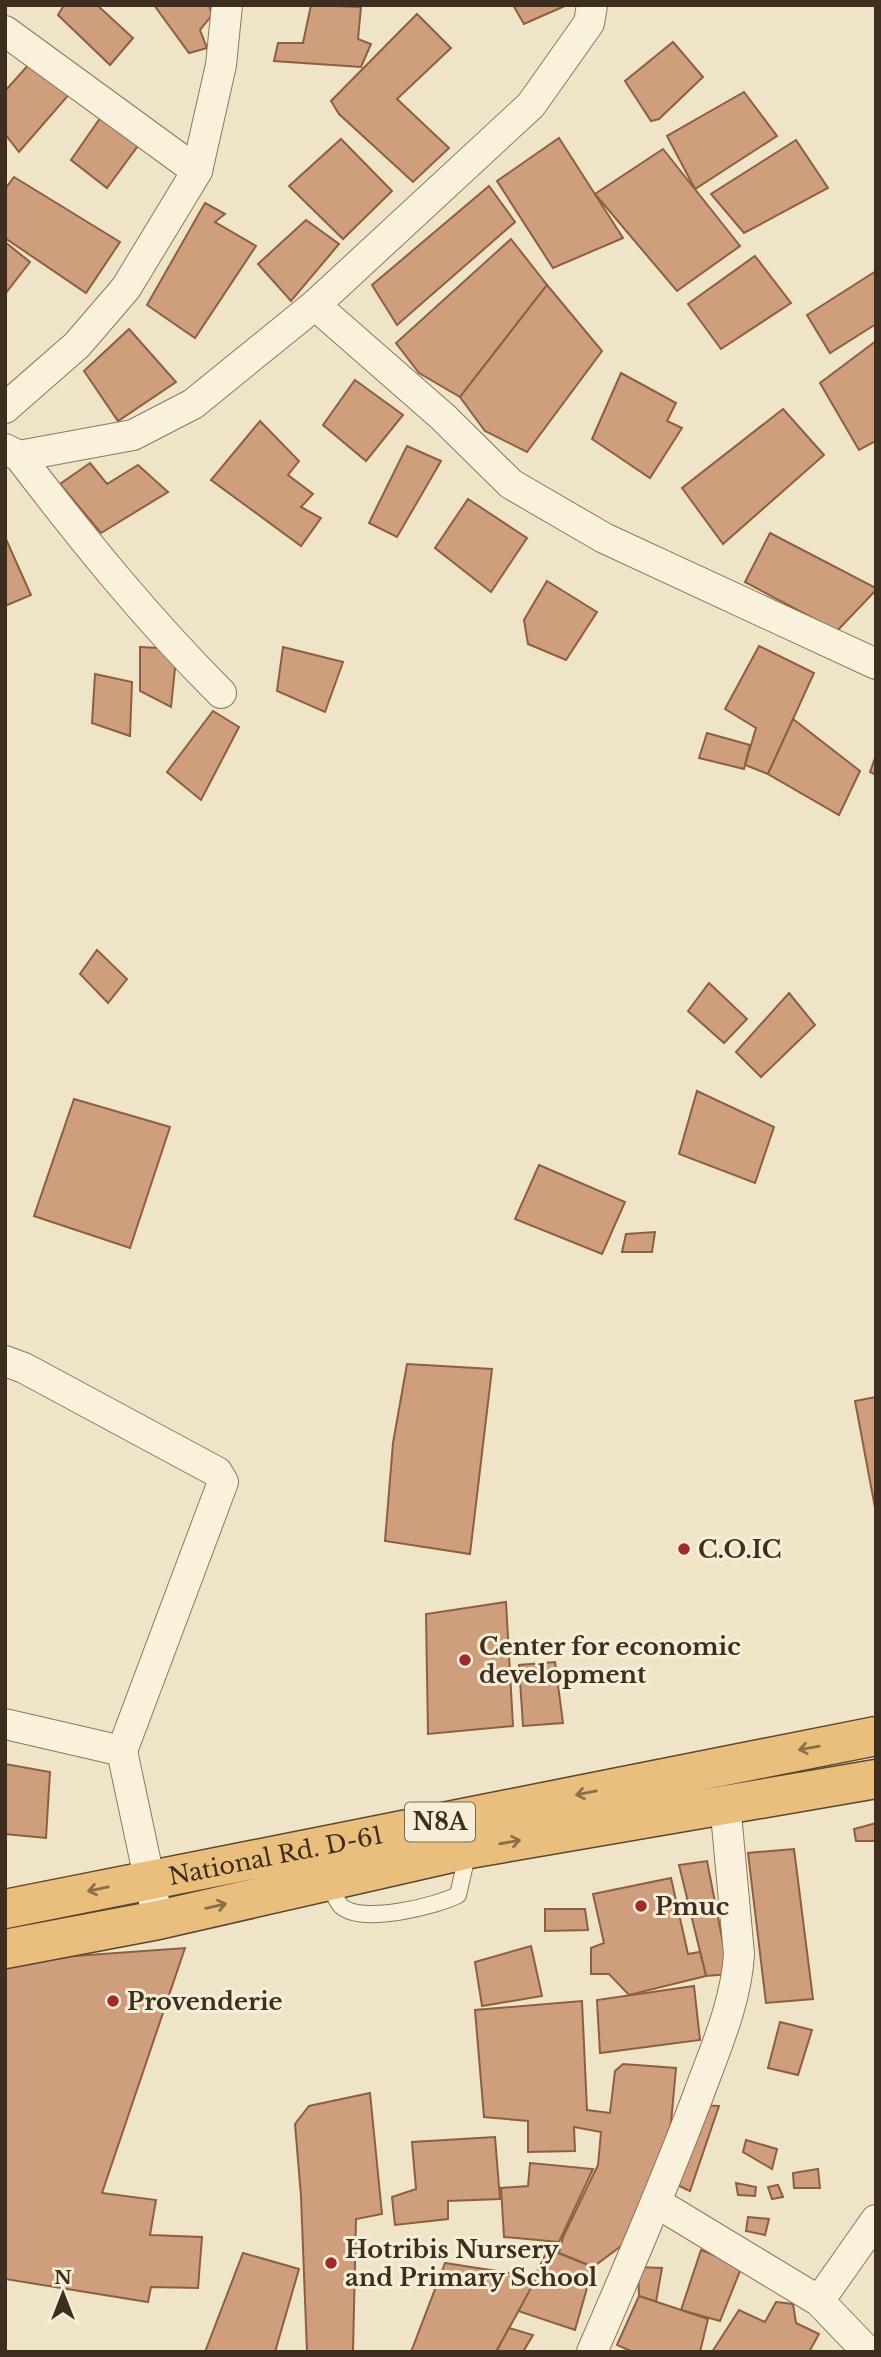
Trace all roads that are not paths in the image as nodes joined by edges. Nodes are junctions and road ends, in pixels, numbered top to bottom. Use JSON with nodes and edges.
{"nodes":[{"id":1,"x":227,"y":5,"type":"edge"},
{"id":2,"x":592,"y":5,"type":"edge"},
{"id":3,"x":5,"y":31,"type":"edge"},
{"id":4,"x":197,"y":171,"type":"junction"},
{"id":5,"x":315,"y":304,"type":"junction"},
{"id":6,"x":5,"y":408,"type":"edge"},
{"id":7,"x":12,"y":452,"type":"edge"},
{"id":8,"x":876,"y":664,"type":"edge"},
{"id":9,"x":221,"y":693,"type":"dead end"},
{"id":10,"x":5,"y":1361,"type":"edge"},
{"id":11,"x":5,"y":1724,"type":"edge"},
{"id":12,"x":876,"y":1736,"type":"edge"},
{"id":13,"x":122,"y":1751,"type":"junction"},
{"id":14,"x":876,"y":1779,"type":"edge"},
{"id":15,"x":725,"y":1803,"type":"junction"},
{"id":16,"x":148,"y":1879,"type":"junction"},
{"id":17,"x":5,"y":1909,"type":"edge"},
{"id":18,"x":158,"y":1920,"type":"junction"},
{"id":19,"x":5,"y":1949,"type":"edge"},
{"id":20,"x":657,"y":2203,"type":"junction"},
{"id":21,"x":876,"y":2220,"type":"edge"},
{"id":22,"x":819,"y":2301,"type":"junction"},
{"id":23,"x":592,"y":2352,"type":"edge"},
{"id":24,"x":868,"y":2352,"type":"edge"}],
"edges":[{"from":1,"to":4,"type":"street"},
{"from":2,"to":5,"type":"street"},
{"from":3,"to":4,"type":"street"},
{"from":4,"to":6,"type":"street"},
{"from":5,"to":7,"type":"street"},
{"from":5,"to":8,"type":"street"},
{"from":7,"to":9,"type":"street"},
{"from":10,"to":13,"type":"street"},
{"from":11,"to":13,"type":"street"},
{"from":12,"to":16,"type":"highway","name":"National Rd. D-61","number":"N8A","one_way":true},
{"from":13,"to":16,"type":"street"},
{"from":14,"to":15,"type":"highway","name":"National Rd. D-61","number":"N8A"},
{"from":18,"to":15,"type":"highway","name":"National Rd. D-61","number":"N8A","one_way":true},
{"from":15,"to":20,"type":"street"},
{"from":16,"to":17,"type":"highway","name":"National Rd. D-61","number":"N8A","one_way":true},
{"from":16,"to":18,"type":"street"},
{"from":18,"to":19,"type":"highway","name":"National Rd. D-61","number":"N8A"},
{"from":20,"to":22,"type":"street"},
{"from":20,"to":23,"type":"street"},
{"from":21,"to":22,"type":"street"},
{"from":22,"to":24,"type":"street"}]}
